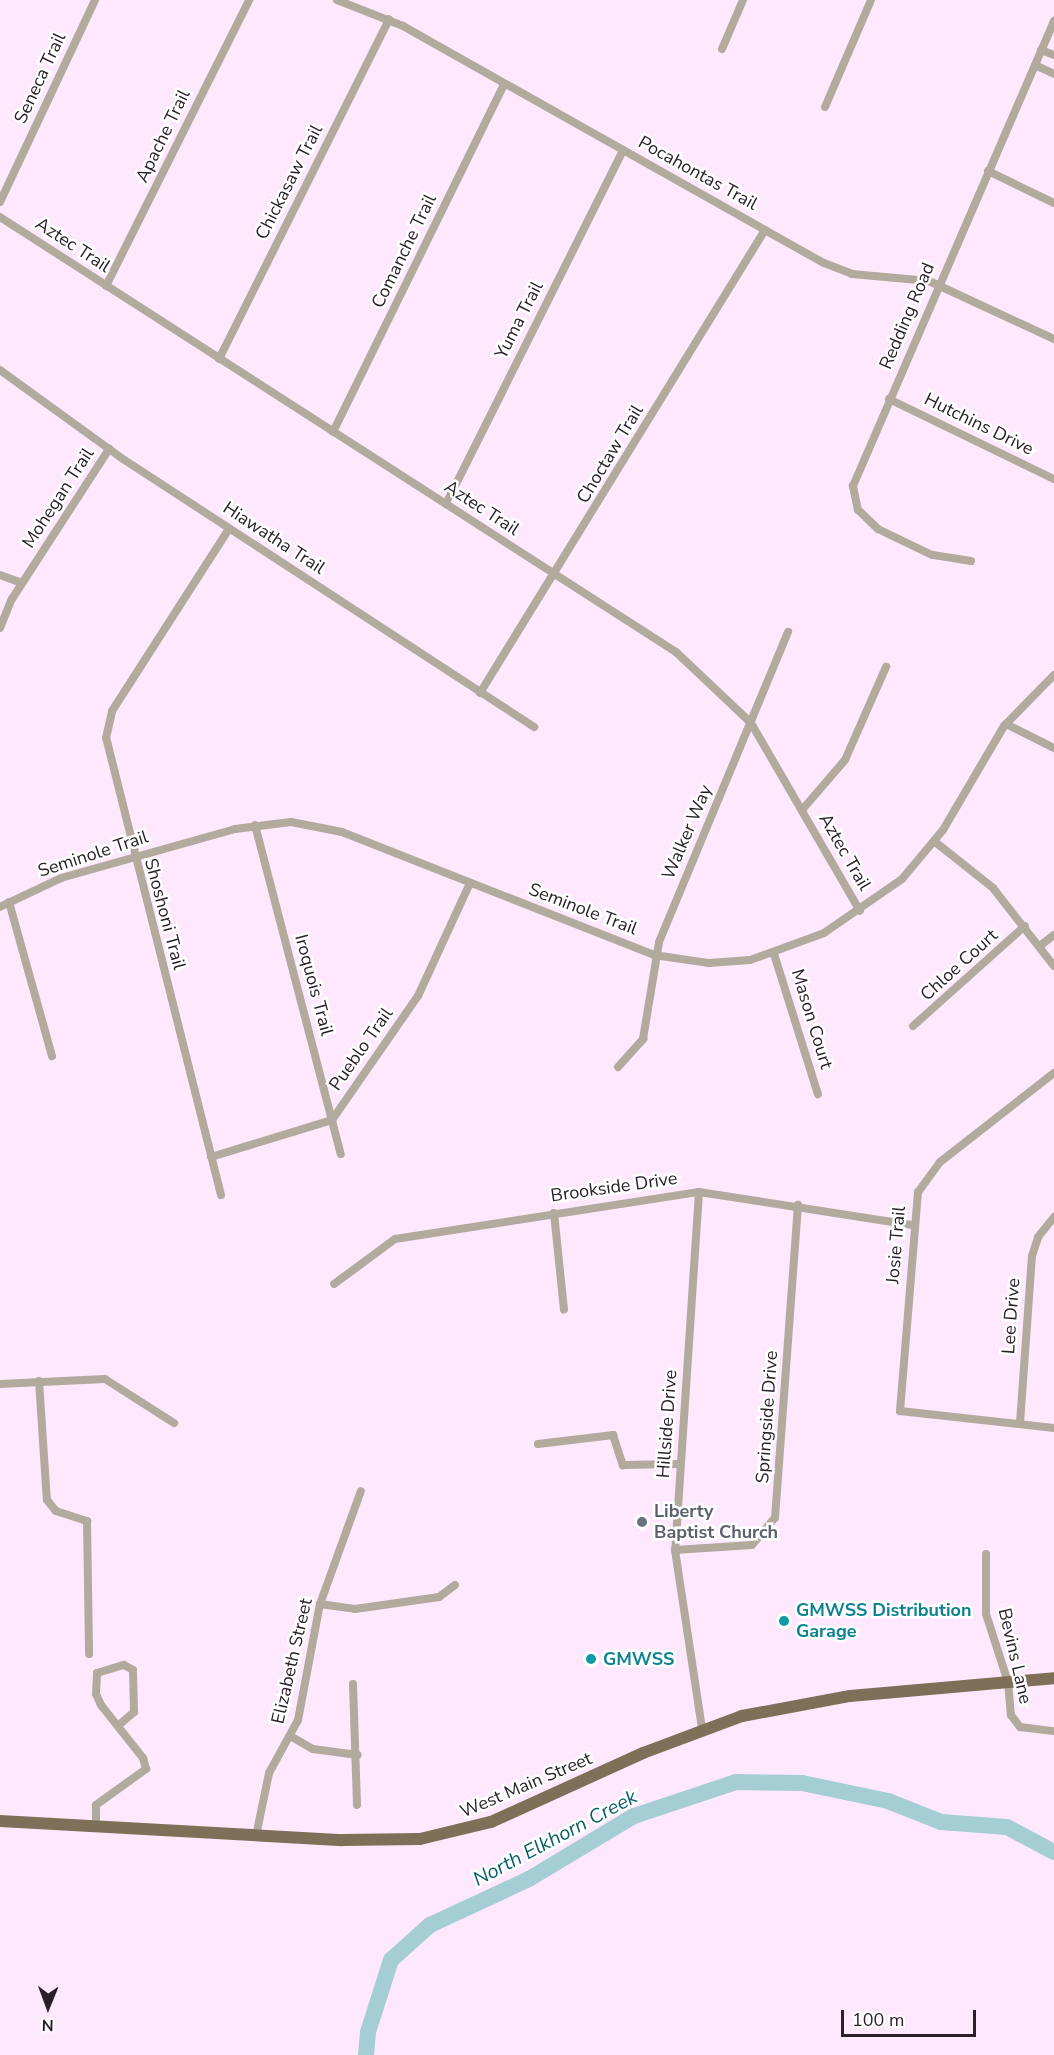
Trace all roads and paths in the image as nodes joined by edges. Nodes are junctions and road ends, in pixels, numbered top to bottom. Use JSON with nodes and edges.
{"nodes":[{"id":1,"x":95,"y":0,"type":"edge"},
{"id":2,"x":249,"y":0,"type":"edge"},
{"id":3,"x":337,"y":0,"type":"edge"},
{"id":4,"x":743,"y":0,"type":"edge"},
{"id":5,"x":871,"y":0,"type":"edge"},
{"id":6,"x":389,"y":19,"type":"junction"},
{"id":7,"x":1054,"y":21,"type":"edge"},
{"id":8,"x":722,"y":49,"type":"dead end"},
{"id":9,"x":1041,"y":50,"type":"junction"},
{"id":10,"x":1054,"y":55,"type":"edge"},
{"id":11,"x":1035,"y":65,"type":"junction"},
{"id":12,"x":1054,"y":74,"type":"edge"},
{"id":13,"x":504,"y":84,"type":"junction"},
{"id":14,"x":825,"y":107,"type":"dead end"},
{"id":15,"x":623,"y":150,"type":"junction"},
{"id":16,"x":988,"y":171,"type":"junction"},
{"id":17,"x":0,"y":202,"type":"edge"},
{"id":18,"x":1054,"y":204,"type":"edge"},
{"id":19,"x":0,"y":217,"type":"edge"},
{"id":20,"x":765,"y":230,"type":"junction"},
{"id":21,"x":938,"y":285,"type":"junction"},
{"id":22,"x":106,"y":286,"type":"junction"},
{"id":23,"x":1054,"y":339,"type":"edge"},
{"id":24,"x":219,"y":359,"type":"junction"},
{"id":25,"x":0,"y":369,"type":"edge"},
{"id":26,"x":889,"y":399,"type":"junction"},
{"id":27,"x":333,"y":432,"type":"junction"},
{"id":28,"x":109,"y":449,"type":"junction"},
{"id":29,"x":1054,"y":479,"type":"edge"},
{"id":30,"x":446,"y":504,"type":"junction"},
{"id":31,"x":230,"y":529,"type":"junction"},
{"id":32,"x":971,"y":561,"type":"dead end"},
{"id":33,"x":0,"y":575,"type":"edge"},
{"id":34,"x":556,"y":575,"type":"junction"},
{"id":35,"x":22,"y":583,"type":"junction"},
{"id":36,"x":0,"y":628,"type":"edge"},
{"id":37,"x":788,"y":632,"type":"dead end"},
{"id":38,"x":886,"y":667,"type":"dead end"},
{"id":39,"x":1054,"y":675,"type":"edge"},
{"id":40,"x":480,"y":693,"type":"junction"},
{"id":41,"x":751,"y":723,"type":"junction"},
{"id":42,"x":1006,"y":724,"type":"junction"},
{"id":43,"x":534,"y":727,"type":"dead end"},
{"id":44,"x":1054,"y":748,"type":"edge"},
{"id":45,"x":802,"y":810,"type":"junction"},
{"id":46,"x":255,"y":825,"type":"junction"},
{"id":47,"x":934,"y":841,"type":"junction"},
{"id":48,"x":132,"y":857,"type":"junction"},
{"id":49,"x":470,"y":883,"type":"junction"},
{"id":50,"x":9,"y":902,"type":"junction"},
{"id":51,"x":0,"y":907,"type":"edge"},
{"id":52,"x":860,"y":911,"type":"junction"},
{"id":53,"x":1025,"y":926,"type":"junction"},
{"id":54,"x":1054,"y":935,"type":"edge"},
{"id":55,"x":1041,"y":945,"type":"junction"},
{"id":56,"x":774,"y":954,"type":"junction"},
{"id":57,"x":654,"y":955,"type":"junction"},
{"id":58,"x":1054,"y":966,"type":"edge"},
{"id":59,"x":913,"y":1026,"type":"dead end"},
{"id":60,"x":52,"y":1056,"type":"dead end"},
{"id":61,"x":618,"y":1067,"type":"dead end"},
{"id":62,"x":1054,"y":1073,"type":"edge"},
{"id":63,"x":818,"y":1094,"type":"dead end"},
{"id":64,"x":332,"y":1120,"type":"junction"},
{"id":65,"x":341,"y":1154,"type":"dead end"},
{"id":66,"x":211,"y":1157,"type":"junction"},
{"id":67,"x":699,"y":1192,"type":"junction"},
{"id":68,"x":220,"y":1195,"type":"dead end"},
{"id":69,"x":798,"y":1205,"type":"junction"},
{"id":70,"x":554,"y":1213,"type":"junction"},
{"id":71,"x":1054,"y":1217,"type":"edge"},
{"id":72,"x":912,"y":1225,"type":"junction"},
{"id":73,"x":334,"y":1284,"type":"dead end"},
{"id":74,"x":564,"y":1309,"type":"dead end"},
{"id":75,"x":39,"y":1381,"type":"junction"},
{"id":76,"x":0,"y":1384,"type":"edge"},
{"id":77,"x":174,"y":1422,"type":"dead end"},
{"id":78,"x":1020,"y":1423,"type":"junction"},
{"id":79,"x":1054,"y":1428,"type":"edge"},
{"id":80,"x":538,"y":1444,"type":"dead end"},
{"id":81,"x":680,"y":1464,"type":"junction"},
{"id":82,"x":361,"y":1491,"type":"dead end"},
{"id":83,"x":675,"y":1550,"type":"junction"},
{"id":84,"x":986,"y":1554,"type":"dead end"},
{"id":85,"x":455,"y":1585,"type":"dead end"},
{"id":86,"x":320,"y":1604,"type":"junction"},
{"id":87,"x":89,"y":1654,"type":"dead end"},
{"id":88,"x":1054,"y":1678,"type":"edge"},
{"id":89,"x":1008,"y":1682,"type":"junction"},
{"id":90,"x":353,"y":1684,"type":"dead end"},
{"id":91,"x":118,"y":1726,"type":"junction"},
{"id":92,"x":702,"y":1730,"type":"junction"},
{"id":93,"x":1054,"y":1731,"type":"edge"},
{"id":94,"x":292,"y":1737,"type":"junction"},
{"id":95,"x":357,"y":1755,"type":"junction"},
{"id":96,"x":357,"y":1806,"type":"dead end"},
{"id":97,"x":0,"y":1821,"type":"edge"},
{"id":98,"x":96,"y":1825,"type":"junction"},
{"id":99,"x":256,"y":1836,"type":"junction"}],
"edges":[{"from":1,"to":17,"type":"street","name":"Seneca Trail"},
{"from":2,"to":22,"type":"street","name":"Apache Trail"},
{"from":3,"to":6,"type":"street","name":"Pocahontas Trail"},
{"from":4,"to":8,"type":"street"},
{"from":5,"to":14,"type":"street"},
{"from":6,"to":13,"type":"street","name":"Pocahontas Trail"},
{"from":6,"to":24,"type":"street","name":"Chickasaw Trail"},
{"from":7,"to":9,"type":"street","name":"Redding Road"},
{"from":9,"to":10,"type":"street"},
{"from":9,"to":11,"type":"street","name":"Redding Road"},
{"from":11,"to":12,"type":"street"},
{"from":11,"to":16,"type":"street","name":"Redding Road"},
{"from":13,"to":15,"type":"street","name":"Pocahontas Trail"},
{"from":13,"to":27,"type":"street","name":"Comanche Trail"},
{"from":15,"to":20,"type":"street","name":"Pocahontas Trail"},
{"from":15,"to":30,"type":"street","name":"Yuma Trail"},
{"from":16,"to":18,"type":"street"},
{"from":16,"to":21,"type":"street","name":"Redding Road"},
{"from":19,"to":22,"type":"street","name":"Aztec Trail"},
{"from":20,"to":21,"type":"street","name":"Pocahontas Trail"},
{"from":20,"to":34,"type":"street","name":"Choctaw Trail"},
{"from":21,"to":23,"type":"street","name":"Pocahontas Trail"},
{"from":21,"to":26,"type":"street","name":"Redding Road"},
{"from":22,"to":24,"type":"street","name":"Aztec Trail"},
{"from":24,"to":27,"type":"street","name":"Aztec Trail"},
{"from":25,"to":28,"type":"street","name":"Hiawatha Trail"},
{"from":26,"to":29,"type":"street","name":"Hutchins Drive"},
{"from":26,"to":32,"type":"street","name":"Redding Road"},
{"from":27,"to":30,"type":"street","name":"Aztec Trail"},
{"from":28,"to":31,"type":"street","name":"Hiawatha Trail"},
{"from":28,"to":35,"type":"street","name":"Mohegan Trail"},
{"from":30,"to":34,"type":"street","name":"Aztec Trail"},
{"from":31,"to":40,"type":"street","name":"Hiawatha Trail"},
{"from":31,"to":48,"type":"street","name":"Shoshoni Trail"},
{"from":33,"to":35,"type":"street"},
{"from":34,"to":40,"type":"street","name":"Choctaw Trail"},
{"from":34,"to":41,"type":"street","name":"Aztec Trail"},
{"from":35,"to":36,"type":"street","name":"Mohegan Trail"},
{"from":37,"to":41,"type":"street","name":"Walker Way"},
{"from":38,"to":45,"type":"street"},
{"from":39,"to":42,"type":"street","name":"Seminole Trail"},
{"from":40,"to":43,"type":"street","name":"Hiawatha Trail"},
{"from":41,"to":45,"type":"street","name":"Aztec Trail"},
{"from":41,"to":57,"type":"street","name":"Walker Way"},
{"from":42,"to":44,"type":"street"},
{"from":42,"to":47,"type":"street","name":"Seminole Trail"},
{"from":45,"to":52,"type":"street","name":"Aztec Trail"},
{"from":46,"to":48,"type":"street","name":"Seminole Trail"},
{"from":46,"to":49,"type":"street","name":"Seminole Trail"},
{"from":46,"to":64,"type":"street","name":"Iroquois Trail"},
{"from":47,"to":52,"type":"street","name":"Seminole Trail"},
{"from":47,"to":53,"type":"street"},
{"from":48,"to":50,"type":"street","name":"Seminole Trail"},
{"from":48,"to":66,"type":"street","name":"Shoshoni Trail"},
{"from":49,"to":57,"type":"street","name":"Seminole Trail"},
{"from":49,"to":64,"type":"street","name":"Pueblo Trail"},
{"from":50,"to":51,"type":"street","name":"Seminole Trail"},
{"from":50,"to":60,"type":"street"},
{"from":52,"to":56,"type":"street","name":"Seminole Trail"},
{"from":53,"to":55,"type":"street"},
{"from":53,"to":59,"type":"street","name":"Chloe Court"},
{"from":54,"to":55,"type":"street"},
{"from":55,"to":58,"type":"street"},
{"from":56,"to":57,"type":"street","name":"Seminole Trail"},
{"from":56,"to":63,"type":"street","name":"Mason Court"},
{"from":57,"to":61,"type":"street","name":"Walker Way"},
{"from":62,"to":72,"type":"street","name":"Josie Trail"},
{"from":64,"to":65,"type":"street","name":"Iroquois Trail"},
{"from":64,"to":66,"type":"street","name":"Pueblo Trail"},
{"from":66,"to":68,"type":"street","name":"Shoshoni Trail"},
{"from":67,"to":69,"type":"street","name":"Brookside Drive"},
{"from":67,"to":70,"type":"street","name":"Brookside Drive"},
{"from":67,"to":81,"type":"street","name":"Hillside Drive"},
{"from":69,"to":72,"type":"street","name":"Brookside Drive"},
{"from":69,"to":83,"type":"street","name":"Springside Drive"},
{"from":70,"to":73,"type":"street","name":"Brookside Drive"},
{"from":70,"to":74,"type":"street"},
{"from":71,"to":78,"type":"street","name":"Lee Drive"},
{"from":72,"to":78,"type":"street","name":"Josie Trail"},
{"from":75,"to":76,"type":"street"},
{"from":75,"to":77,"type":"street"},
{"from":75,"to":87,"type":"street"},
{"from":78,"to":79,"type":"street"},
{"from":80,"to":81,"type":"street"},
{"from":81,"to":83,"type":"street","name":"Hillside Drive"},
{"from":82,"to":86,"type":"street","name":"Elizabeth Street"},
{"from":83,"to":92,"type":"street","name":"Hillside Drive"},
{"from":84,"to":89,"type":"street","name":"Bevins Lane"},
{"from":85,"to":86,"type":"street"},
{"from":86,"to":94,"type":"street","name":"Elizabeth Street"},
{"from":88,"to":89,"type":"main road","name":"West Main Street"},
{"from":89,"to":92,"type":"main road","name":"West Main Street"},
{"from":89,"to":93,"type":"street","name":"Bevins Lane"},
{"from":90,"to":95,"type":"street"},
{"from":91,"to":91,"type":"street"},
{"from":91,"to":98,"type":"street"},
{"from":92,"to":99,"type":"main road","name":"West Main Street"},
{"from":94,"to":95,"type":"street"},
{"from":94,"to":99,"type":"street","name":"Elizabeth Street"},
{"from":95,"to":96,"type":"street"},
{"from":97,"to":98,"type":"main road","name":"West Main Street"},
{"from":98,"to":99,"type":"main road","name":"West Main Street"}]}
